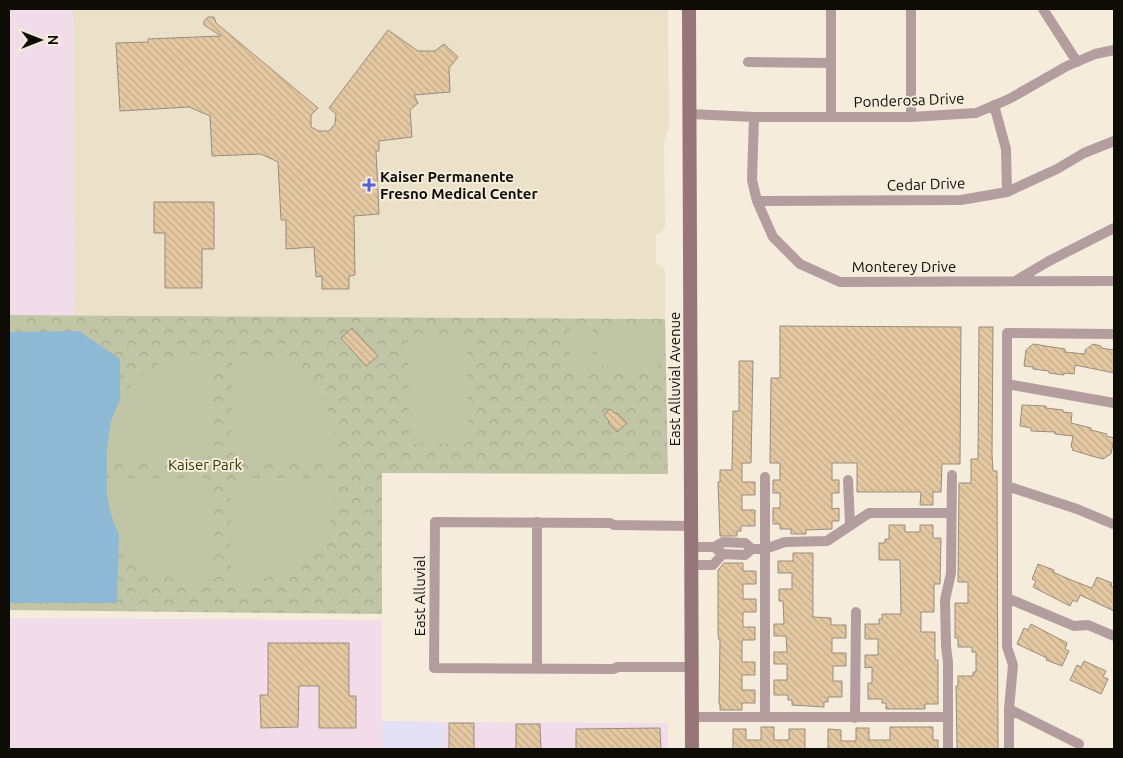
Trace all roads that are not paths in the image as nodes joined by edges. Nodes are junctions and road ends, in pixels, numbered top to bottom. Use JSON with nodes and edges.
{"nodes":[{"id":1,"x":690,"y":9,"type":"edge"},
{"id":2,"x":831,"y":9,"type":"edge"},
{"id":3,"x":911,"y":9,"type":"edge"},
{"id":4,"x":1043,"y":9,"type":"edge"},
{"id":5,"x":1114,"y":50,"type":"edge"},
{"id":6,"x":748,"y":62,"type":"dead end"},
{"id":7,"x":1077,"y":62,"type":"junction"},
{"id":8,"x":831,"y":63,"type":"junction"},
{"id":9,"x":994,"y":105,"type":"junction"},
{"id":10,"x":690,"y":114,"type":"junction"},
{"id":11,"x":831,"y":116,"type":"junction"},
{"id":12,"x":754,"y":118,"type":"junction"},
{"id":13,"x":912,"y":118,"type":"junction"},
{"id":14,"x":1114,"y":141,"type":"edge"},
{"id":15,"x":1007,"y":192,"type":"junction"},
{"id":16,"x":757,"y":201,"type":"junction"},
{"id":17,"x":1114,"y":228,"type":"edge"},
{"id":18,"x":1016,"y":280,"type":"junction"},
{"id":19,"x":1114,"y":281,"type":"edge"},
{"id":20,"x":1114,"y":334,"type":"edge"},
{"id":21,"x":1007,"y":384,"type":"junction"},
{"id":22,"x":1114,"y":402,"type":"edge"},
{"id":23,"x":952,"y":475,"type":"dead end"},
{"id":24,"x":765,"y":478,"type":"dead end"},
{"id":25,"x":848,"y":480,"type":"dead end"},
{"id":26,"x":1007,"y":486,"type":"junction"},
{"id":27,"x":951,"y":513,"type":"junction"},
{"id":28,"x":537,"y":522,"type":"junction"},
{"id":29,"x":850,"y":524,"type":"junction"},
{"id":30,"x":1113,"y":524,"type":"edge"},
{"id":31,"x":690,"y":526,"type":"junction"},
{"id":32,"x":691,"y":547,"type":"junction"},
{"id":33,"x":714,"y":547,"type":"junction"},
{"id":34,"x":752,"y":549,"type":"junction"},
{"id":35,"x":765,"y":549,"type":"junction"},
{"id":36,"x":723,"y":554,"type":"junction"},
{"id":37,"x":690,"y":565,"type":"junction"},
{"id":38,"x":1007,"y":598,"type":"junction"},
{"id":39,"x":856,"y":612,"type":"dead end"},
{"id":40,"x":1114,"y":636,"type":"edge"},
{"id":41,"x":691,"y":667,"type":"junction"},
{"id":42,"x":537,"y":669,"type":"junction"},
{"id":43,"x":1009,"y":709,"type":"junction"},
{"id":44,"x":948,"y":716,"type":"junction"},
{"id":45,"x":764,"y":717,"type":"junction"},
{"id":46,"x":691,"y":718,"type":"junction"},
{"id":47,"x":855,"y":718,"type":"junction"},
{"id":48,"x":1079,"y":744,"type":"dead end"},
{"id":49,"x":692,"y":749,"type":"edge"},
{"id":50,"x":948,"y":749,"type":"edge"},
{"id":51,"x":1009,"y":749,"type":"edge"}],
"edges":[{"from":1,"to":10,"type":"main road","name":"East Alluvial Avenue"},
{"from":2,"to":8,"type":"street"},
{"from":3,"to":13,"type":"street"},
{"from":4,"to":7,"type":"street"},
{"from":5,"to":7,"type":"street","name":"Ponderosa Drive"},
{"from":6,"to":8,"type":"street"},
{"from":7,"to":9,"type":"street","name":"Ponderosa Drive"},
{"from":8,"to":11,"type":"street"},
{"from":9,"to":13,"type":"street","name":"Ponderosa Drive"},
{"from":9,"to":15,"type":"street"},
{"from":10,"to":12,"type":"street","name":"Ponderosa Drive"},
{"from":10,"to":31,"type":"main road","name":"East Alluvial Avenue"},
{"from":11,"to":12,"type":"street","name":"Ponderosa Drive"},
{"from":11,"to":13,"type":"street","name":"Ponderosa Drive"},
{"from":12,"to":16,"type":"street","name":"Monterey Drive"},
{"from":14,"to":15,"type":"street","name":"Cedar Drive"},
{"from":15,"to":16,"type":"street","name":"Cedar Drive"},
{"from":16,"to":18,"type":"street","name":"Monterey Drive"},
{"from":17,"to":18,"type":"street"},
{"from":18,"to":19,"type":"street","name":"Monterey Drive"},
{"from":20,"to":21,"type":"street"},
{"from":21,"to":22,"type":"street"},
{"from":21,"to":26,"type":"street"},
{"from":23,"to":27,"type":"street"},
{"from":24,"to":35,"type":"street"},
{"from":25,"to":29,"type":"street"},
{"from":26,"to":30,"type":"street"},
{"from":26,"to":38,"type":"street"},
{"from":27,"to":29,"type":"street"},
{"from":27,"to":44,"type":"street"},
{"from":28,"to":31,"type":"street","name":"East Alluvial"},
{"from":28,"to":42,"type":"street"},
{"from":28,"to":42,"type":"street","name":"East Alluvial"},
{"from":29,"to":35,"type":"street"},
{"from":31,"to":32,"type":"main road","name":"East Alluvial Avenue"},
{"from":32,"to":33,"type":"street"},
{"from":32,"to":37,"type":"main road","name":"East Alluvial Avenue"},
{"from":33,"to":34,"type":"street"},
{"from":33,"to":36,"type":"street"},
{"from":34,"to":35,"type":"street"},
{"from":34,"to":36,"type":"street"},
{"from":35,"to":45,"type":"street"},
{"from":36,"to":37,"type":"street"},
{"from":37,"to":41,"type":"main road","name":"East Alluvial Avenue"},
{"from":38,"to":40,"type":"street"},
{"from":38,"to":43,"type":"street"},
{"from":39,"to":47,"type":"street"},
{"from":41,"to":42,"type":"street","name":"East Alluvial"},
{"from":41,"to":46,"type":"main road","name":"East Alluvial Avenue"},
{"from":43,"to":48,"type":"street"},
{"from":43,"to":51,"type":"street"},
{"from":44,"to":47,"type":"street"},
{"from":44,"to":50,"type":"street"},
{"from":45,"to":46,"type":"street"},
{"from":45,"to":47,"type":"street"},
{"from":46,"to":49,"type":"main road","name":"East Alluvial Avenue"}]}
